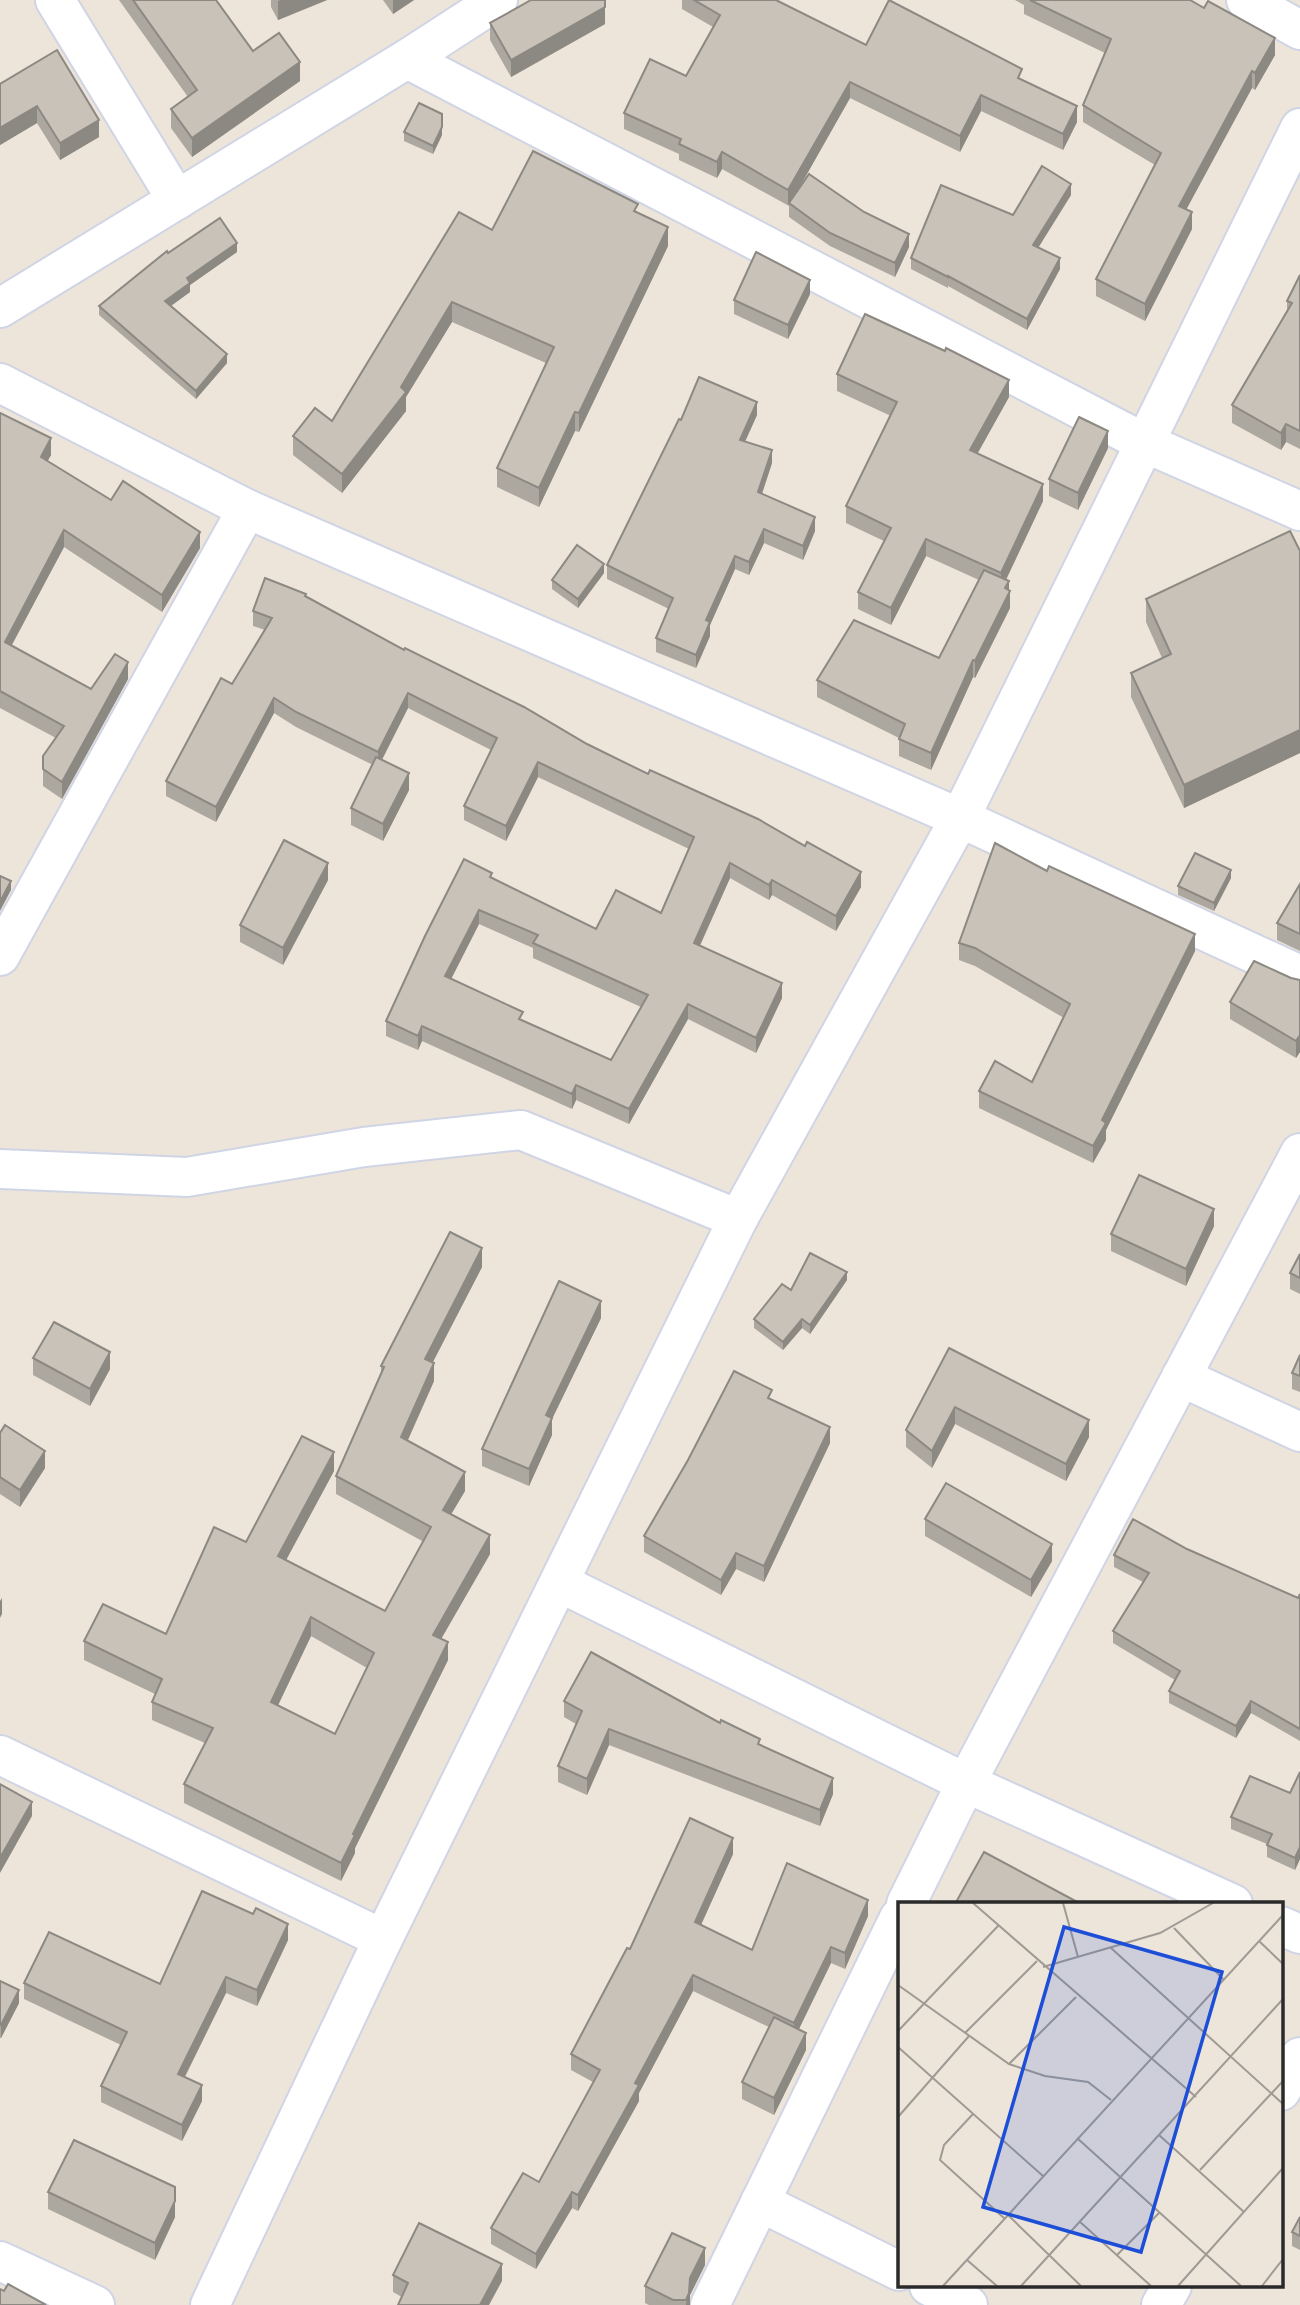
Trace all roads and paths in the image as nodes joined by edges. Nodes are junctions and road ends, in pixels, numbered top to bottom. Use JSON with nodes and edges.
{"nodes":[{"id":1,"x":55,"y":0,"type":"edge"},
{"id":2,"x":498,"y":0,"type":"edge"},
{"id":3,"x":1247,"y":0,"type":"edge"},
{"id":4,"x":1300,"y":30,"type":"edge"},
{"id":5,"x":407,"y":59,"type":"junction"},
{"id":6,"x":1300,"y":128,"type":"edge"},
{"id":7,"x":177,"y":200,"type":"junction"},
{"id":8,"x":0,"y":308,"type":"edge"},
{"id":9,"x":0,"y":383,"type":"edge"},
{"id":10,"x":1145,"y":443,"type":"junction"},
{"id":11,"x":247,"y":509,"type":"junction"},
{"id":12,"x":1300,"y":511,"type":"edge"},
{"id":13,"x":960,"y":818,"type":"junction"},
{"id":14,"x":0,"y":956,"type":"edge"},
{"id":15,"x":1300,"y":975,"type":"edge"},
{"id":16,"x":1300,"y":1153,"type":"edge"},
{"id":17,"x":0,"y":1169,"type":"edge"},
{"id":18,"x":738,"y":1219,"type":"junction"},
{"id":19,"x":1181,"y":1377,"type":"junction"},
{"id":20,"x":1300,"y":1432,"type":"edge"},
{"id":21,"x":560,"y":1583,"type":"junction"},
{"id":22,"x":0,"y":1755,"type":"edge"},
{"id":23,"x":966,"y":1783,"type":"junction"},
{"id":24,"x":907,"y":1902,"type":"edge"},
{"id":25,"x":1229,"y":1902,"type":"edge"},
{"id":26,"x":898,"y":1920,"type":"edge"},
{"id":27,"x":1282,"y":1926,"type":"edge"},
{"id":28,"x":1300,"y":1934,"type":"edge"},
{"id":29,"x":383,"y":1939,"type":"junction"},
{"id":30,"x":1300,"y":2057,"type":"edge"},
{"id":31,"x":1282,"y":2089,"type":"edge"},
{"id":32,"x":760,"y":2202,"type":"junction"},
{"id":33,"x":0,"y":2261,"type":"edge"},
{"id":34,"x":898,"y":2271,"type":"edge"},
{"id":35,"x":933,"y":2288,"type":"edge"},
{"id":36,"x":1171,"y":2288,"type":"edge"},
{"id":37,"x":94,"y":2305,"type":"edge"},
{"id":38,"x":211,"y":2305,"type":"edge"},
{"id":39,"x":710,"y":2305,"type":"edge"},
{"id":40,"x":968,"y":2305,"type":"edge"},
{"id":41,"x":1161,"y":2305,"type":"edge"}],
"edges":[{"from":1,"to":7,"type":"street"},
{"from":2,"to":5,"type":"street"},
{"from":3,"to":4,"type":"street"},
{"from":5,"to":7,"type":"street"},
{"from":5,"to":10,"type":"street"},
{"from":6,"to":10,"type":"street"},
{"from":7,"to":8,"type":"street"},
{"from":9,"to":11,"type":"street"},
{"from":10,"to":12,"type":"street"},
{"from":10,"to":13,"type":"street"},
{"from":11,"to":13,"type":"street"},
{"from":11,"to":14,"type":"street"},
{"from":13,"to":15,"type":"street"},
{"from":13,"to":18,"type":"street"},
{"from":16,"to":19,"type":"street"},
{"from":17,"to":18,"type":"street"},
{"from":18,"to":21,"type":"street"},
{"from":19,"to":20,"type":"street"},
{"from":19,"to":23,"type":"street"},
{"from":21,"to":23,"type":"street"},
{"from":21,"to":29,"type":"street"},
{"from":22,"to":29,"type":"street"},
{"from":23,"to":24,"type":"street"},
{"from":23,"to":25,"type":"street"},
{"from":26,"to":32,"type":"street"},
{"from":27,"to":28,"type":"street"},
{"from":29,"to":38,"type":"street"},
{"from":30,"to":31,"type":"street"},
{"from":32,"to":34,"type":"street"},
{"from":32,"to":39,"type":"street"},
{"from":33,"to":37,"type":"street"},
{"from":35,"to":40,"type":"street"},
{"from":36,"to":41,"type":"street"}]}
